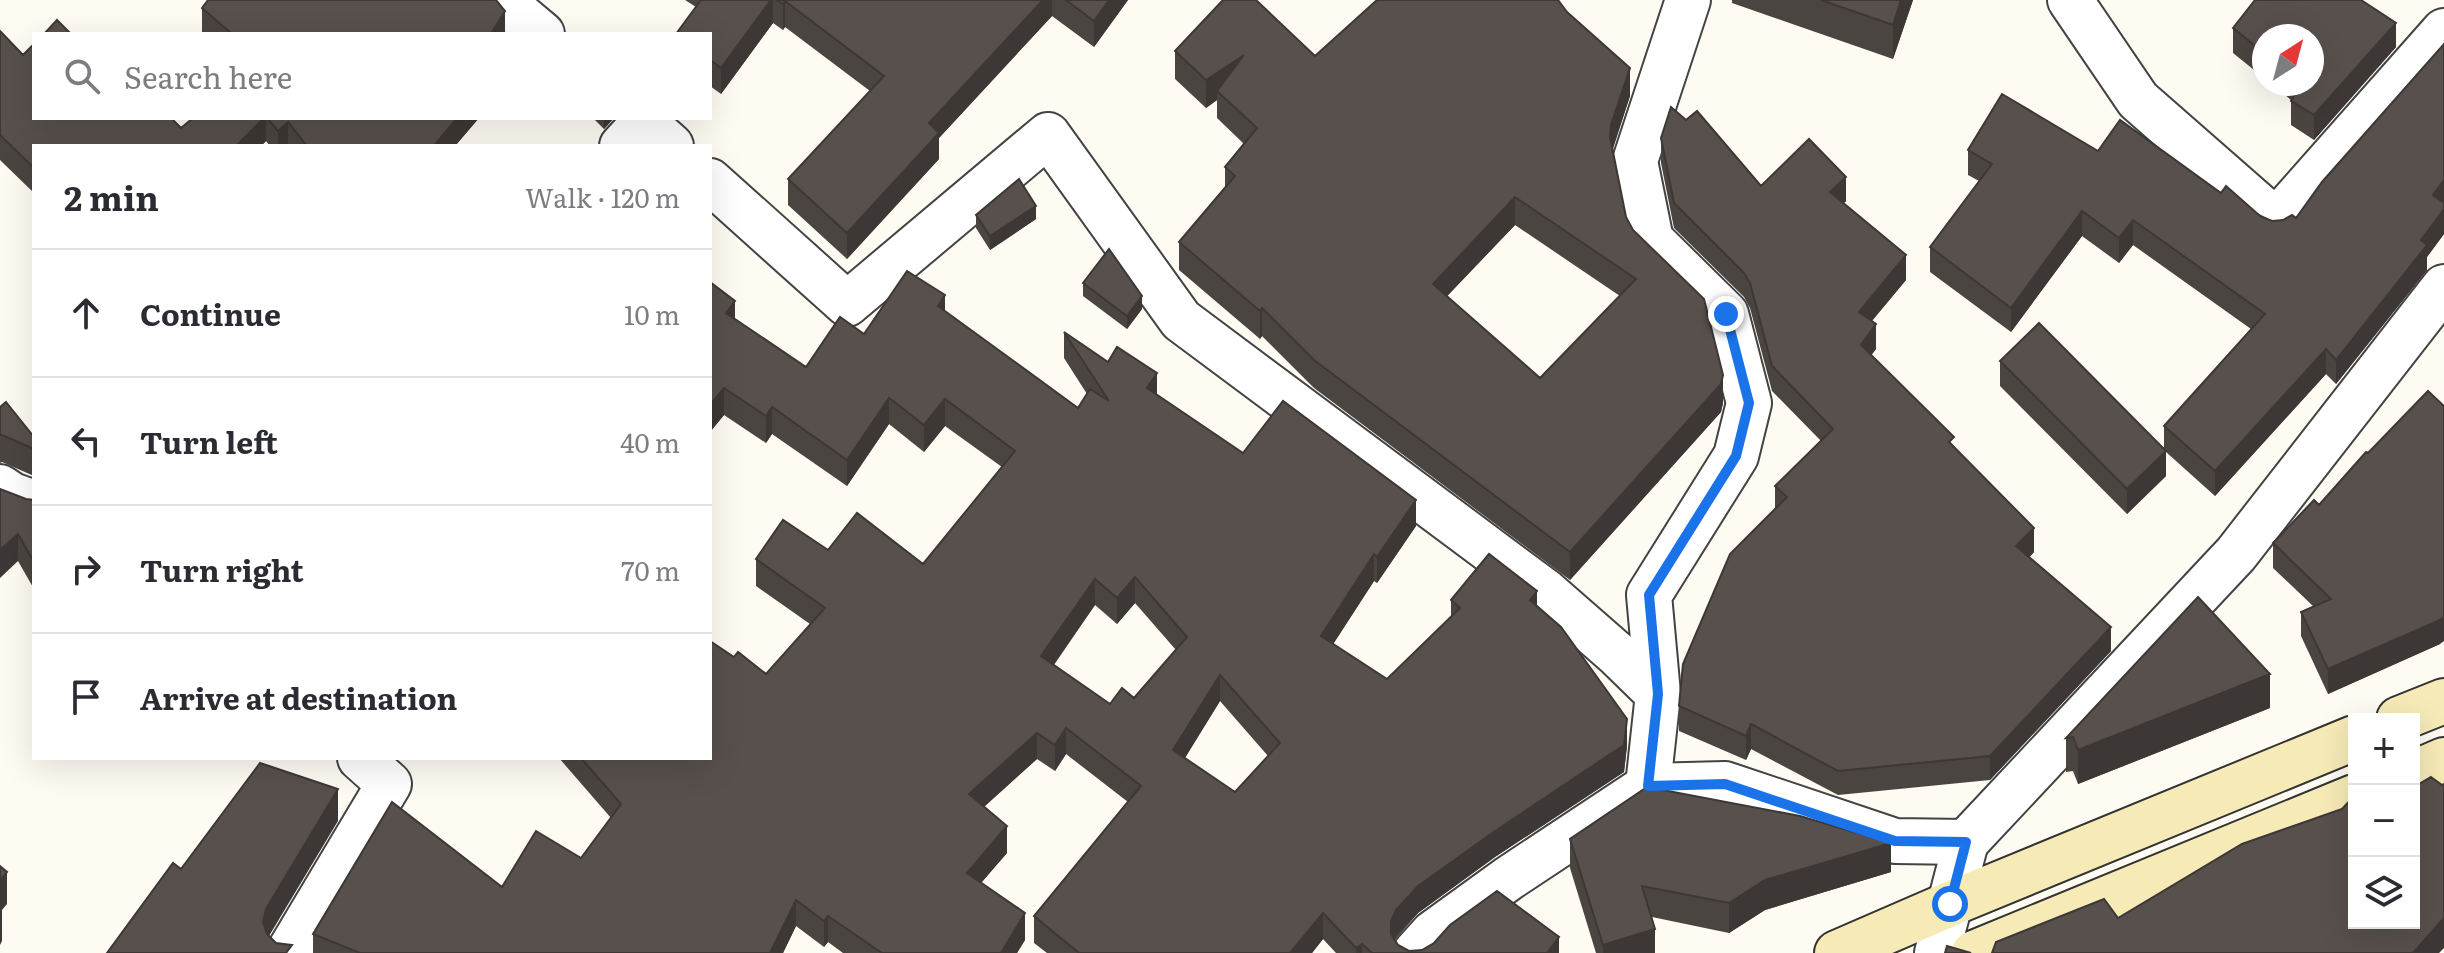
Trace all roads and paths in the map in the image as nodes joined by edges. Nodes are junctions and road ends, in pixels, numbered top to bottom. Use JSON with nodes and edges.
{"nodes":[{"id":1,"x":1688,"y":0,"type":"edge"},
{"id":2,"x":2070,"y":0,"type":"edge"},
{"id":3,"x":2444,"y":31,"type":"edge"},
{"id":4,"x":712,"y":183,"type":"edge"},
{"id":5,"x":2444,"y":287,"type":"edge"},
{"id":6,"x":0,"y":487,"type":"edge"},
{"id":7,"x":32,"y":502,"type":"edge"},
{"id":8,"x":1658,"y":694,"type":"junction"},
{"id":9,"x":2444,"y":701,"type":"edge"},
{"id":10,"x":2414,"y":713,"type":"edge"},
{"id":11,"x":2348,"y":740,"type":"edge"},
{"id":12,"x":362,"y":760,"type":"edge"},
{"id":13,"x":2444,"y":760,"type":"edge"},
{"id":14,"x":2420,"y":770,"type":"edge"},
{"id":15,"x":1648,"y":786,"type":"junction"},
{"id":16,"x":2348,"y":799,"type":"edge"},
{"id":17,"x":1966,"y":842,"type":"junction"},
{"id":18,"x":1950,"y":904,"type":"junction"},
{"id":19,"x":288,"y":953,"type":"edge"},
{"id":20,"x":1415,"y":953,"type":"edge"},
{"id":21,"x":1837,"y":953,"type":"edge"},
{"id":22,"x":1937,"y":953,"type":"edge"},
{"id":23,"x":1974,"y":953,"type":"edge"}],
"edges":[{"from":1,"to":8,"type":"street"},
{"from":2,"to":3,"type":"street"},
{"from":4,"to":8,"type":"street"},
{"from":5,"to":17,"type":"street"},
{"from":6,"to":7,"type":"street"},
{"from":8,"to":15,"type":"street"},
{"from":9,"to":10,"type":"main road"},
{"from":11,"to":18,"type":"main road"},
{"from":12,"to":19,"type":"street"},
{"from":13,"to":14,"type":"main road"},
{"from":15,"to":17,"type":"street"},
{"from":15,"to":20,"type":"street"},
{"from":16,"to":23,"type":"main road"},
{"from":17,"to":18,"type":"street"},
{"from":18,"to":21,"type":"main road"},
{"from":18,"to":22,"type":"street"}]}
